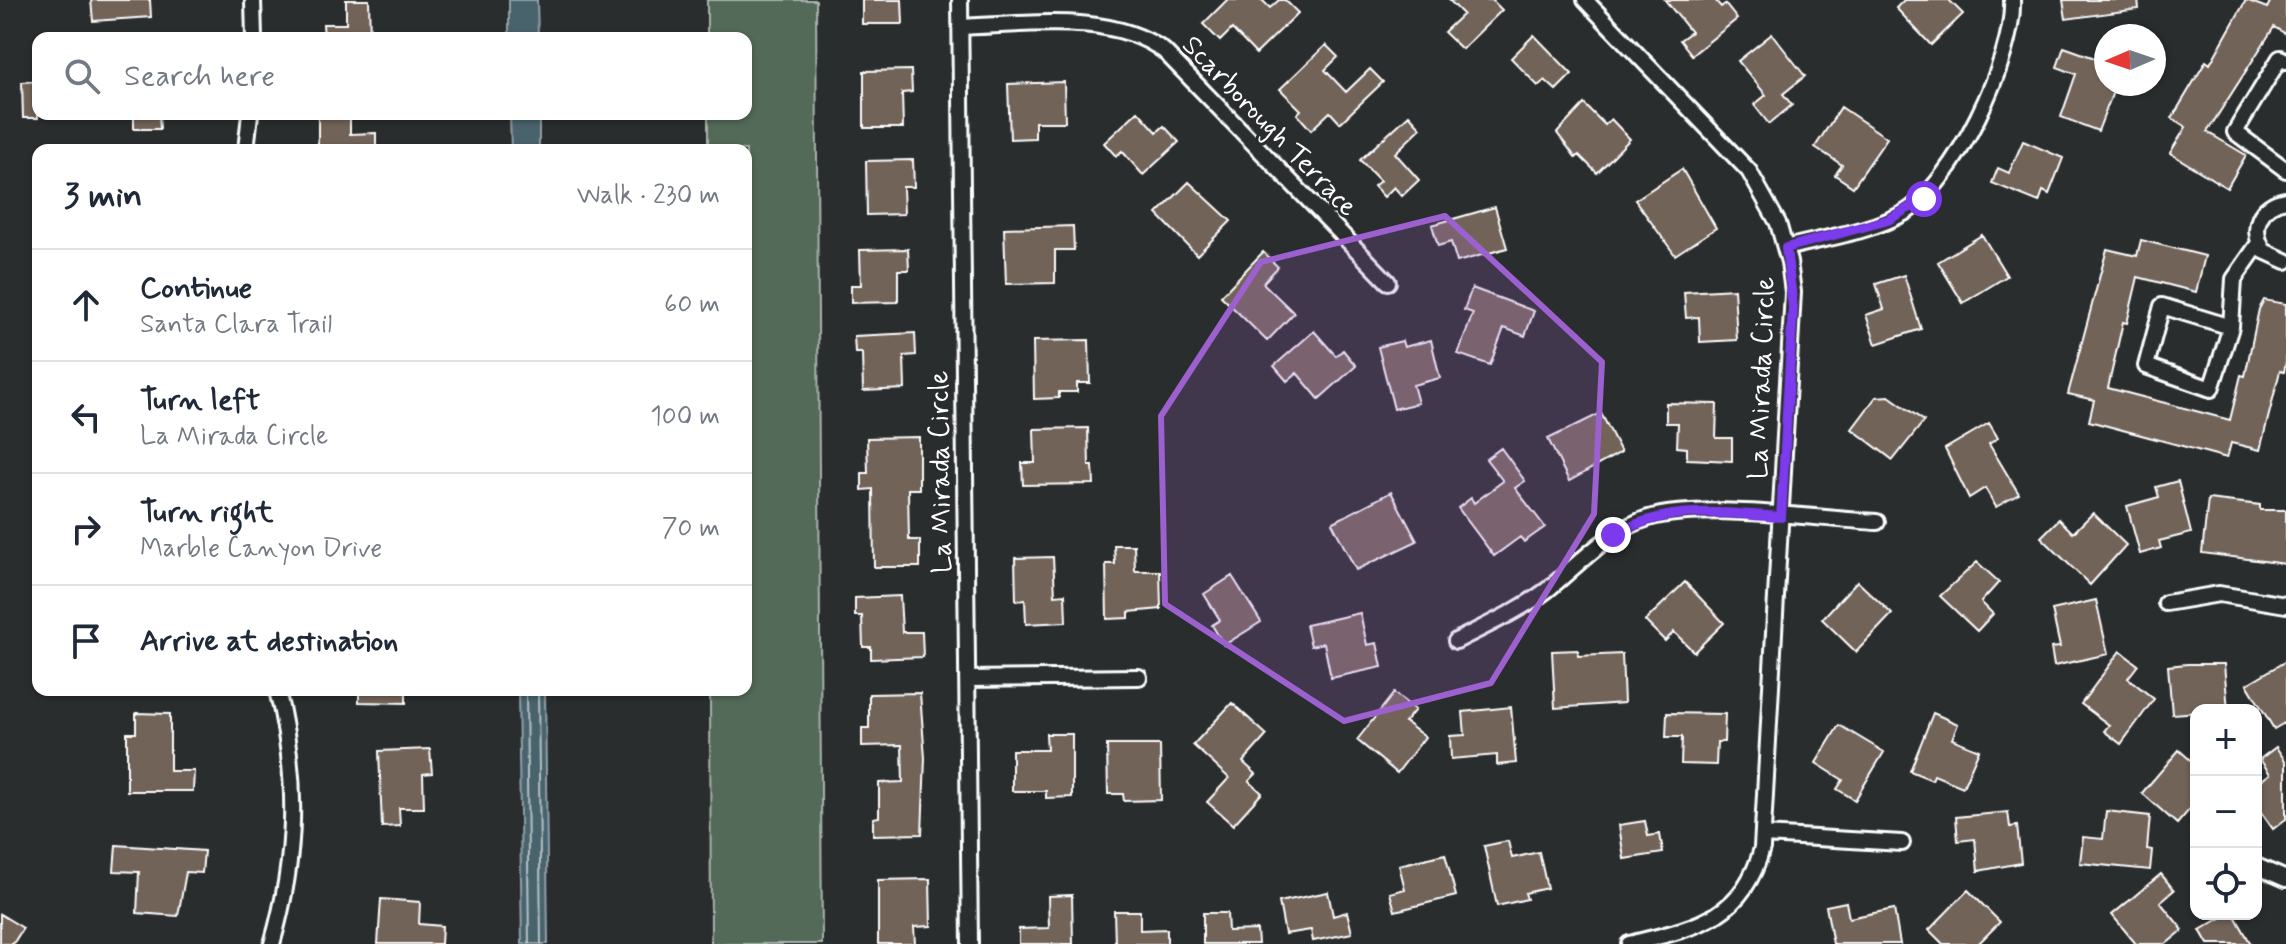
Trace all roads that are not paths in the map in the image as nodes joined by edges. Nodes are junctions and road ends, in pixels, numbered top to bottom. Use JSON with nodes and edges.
{"nodes":[{"id":1,"x":253,"y":0,"type":"edge"},
{"id":2,"x":960,"y":0,"type":"edge"},
{"id":3,"x":1585,"y":0,"type":"edge"},
{"id":4,"x":2012,"y":0,"type":"edge"},
{"id":5,"x":960,"y":27,"type":"junction"},
{"id":6,"x":254,"y":32,"type":"edge"},
{"id":7,"x":2286,"y":61,"type":"edge"},
{"id":8,"x":249,"y":120,"type":"edge"},
{"id":9,"x":247,"y":144,"type":"edge"},
{"id":10,"x":2286,"y":170,"type":"edge"},
{"id":11,"x":2286,"y":200,"type":"edge"},
{"id":12,"x":2259,"y":243,"type":"junction"},
{"id":13,"x":1786,"y":248,"type":"junction"},
{"id":14,"x":2286,"y":261,"type":"edge"},
{"id":15,"x":1388,"y":282,"type":"dead end"},
{"id":16,"x":2231,"y":327,"type":"junction"},
{"id":17,"x":1781,"y":517,"type":"junction"},
{"id":18,"x":1877,"y":522,"type":"dead end"},
{"id":19,"x":2166,"y":603,"type":"dead end"},
{"id":20,"x":2286,"y":605,"type":"edge"},
{"id":21,"x":1456,"y":641,"type":"dead end"},
{"id":22,"x":1139,"y":677,"type":"dead end"},
{"id":23,"x":967,"y":679,"type":"junction"},
{"id":24,"x":279,"y":696,"type":"edge"},
{"id":25,"x":1763,"y":835,"type":"junction"},
{"id":26,"x":1902,"y":843,"type":"dead end"},
{"id":27,"x":2262,"y":869,"type":"edge"},
{"id":28,"x":2286,"y":879,"type":"edge"},
{"id":29,"x":272,"y":944,"type":"edge"},
{"id":30,"x":970,"y":944,"type":"edge"},
{"id":31,"x":1629,"y":944,"type":"edge"}],
"edges":[{"from":1,"to":6,"type":"street"},
{"from":2,"to":5,"type":"street","name":"La Mirada Circle"},
{"from":3,"to":13,"type":"street","name":"La Mirada Circle"},
{"from":4,"to":13,"type":"street"},
{"from":5,"to":15,"type":"street","name":"Scarborough Terrace"},
{"from":5,"to":23,"type":"street","name":"La Mirada Circle"},
{"from":7,"to":10,"type":"street"},
{"from":8,"to":9,"type":"street"},
{"from":11,"to":12,"type":"street"},
{"from":12,"to":14,"type":"street"},
{"from":12,"to":16,"type":"street"},
{"from":13,"to":17,"type":"street","name":"La Mirada Circle"},
{"from":16,"to":16,"type":"street"},
{"from":17,"to":18,"type":"street"},
{"from":17,"to":21,"type":"street"},
{"from":17,"to":25,"type":"street","name":"La Mirada Circle"},
{"from":19,"to":20,"type":"street"},
{"from":22,"to":23,"type":"street"},
{"from":23,"to":30,"type":"street","name":"La Mirada Circle"},
{"from":24,"to":29,"type":"street"},
{"from":25,"to":26,"type":"street"},
{"from":25,"to":31,"type":"street","name":"La Mirada Circle"},
{"from":27,"to":28,"type":"street"}]}
